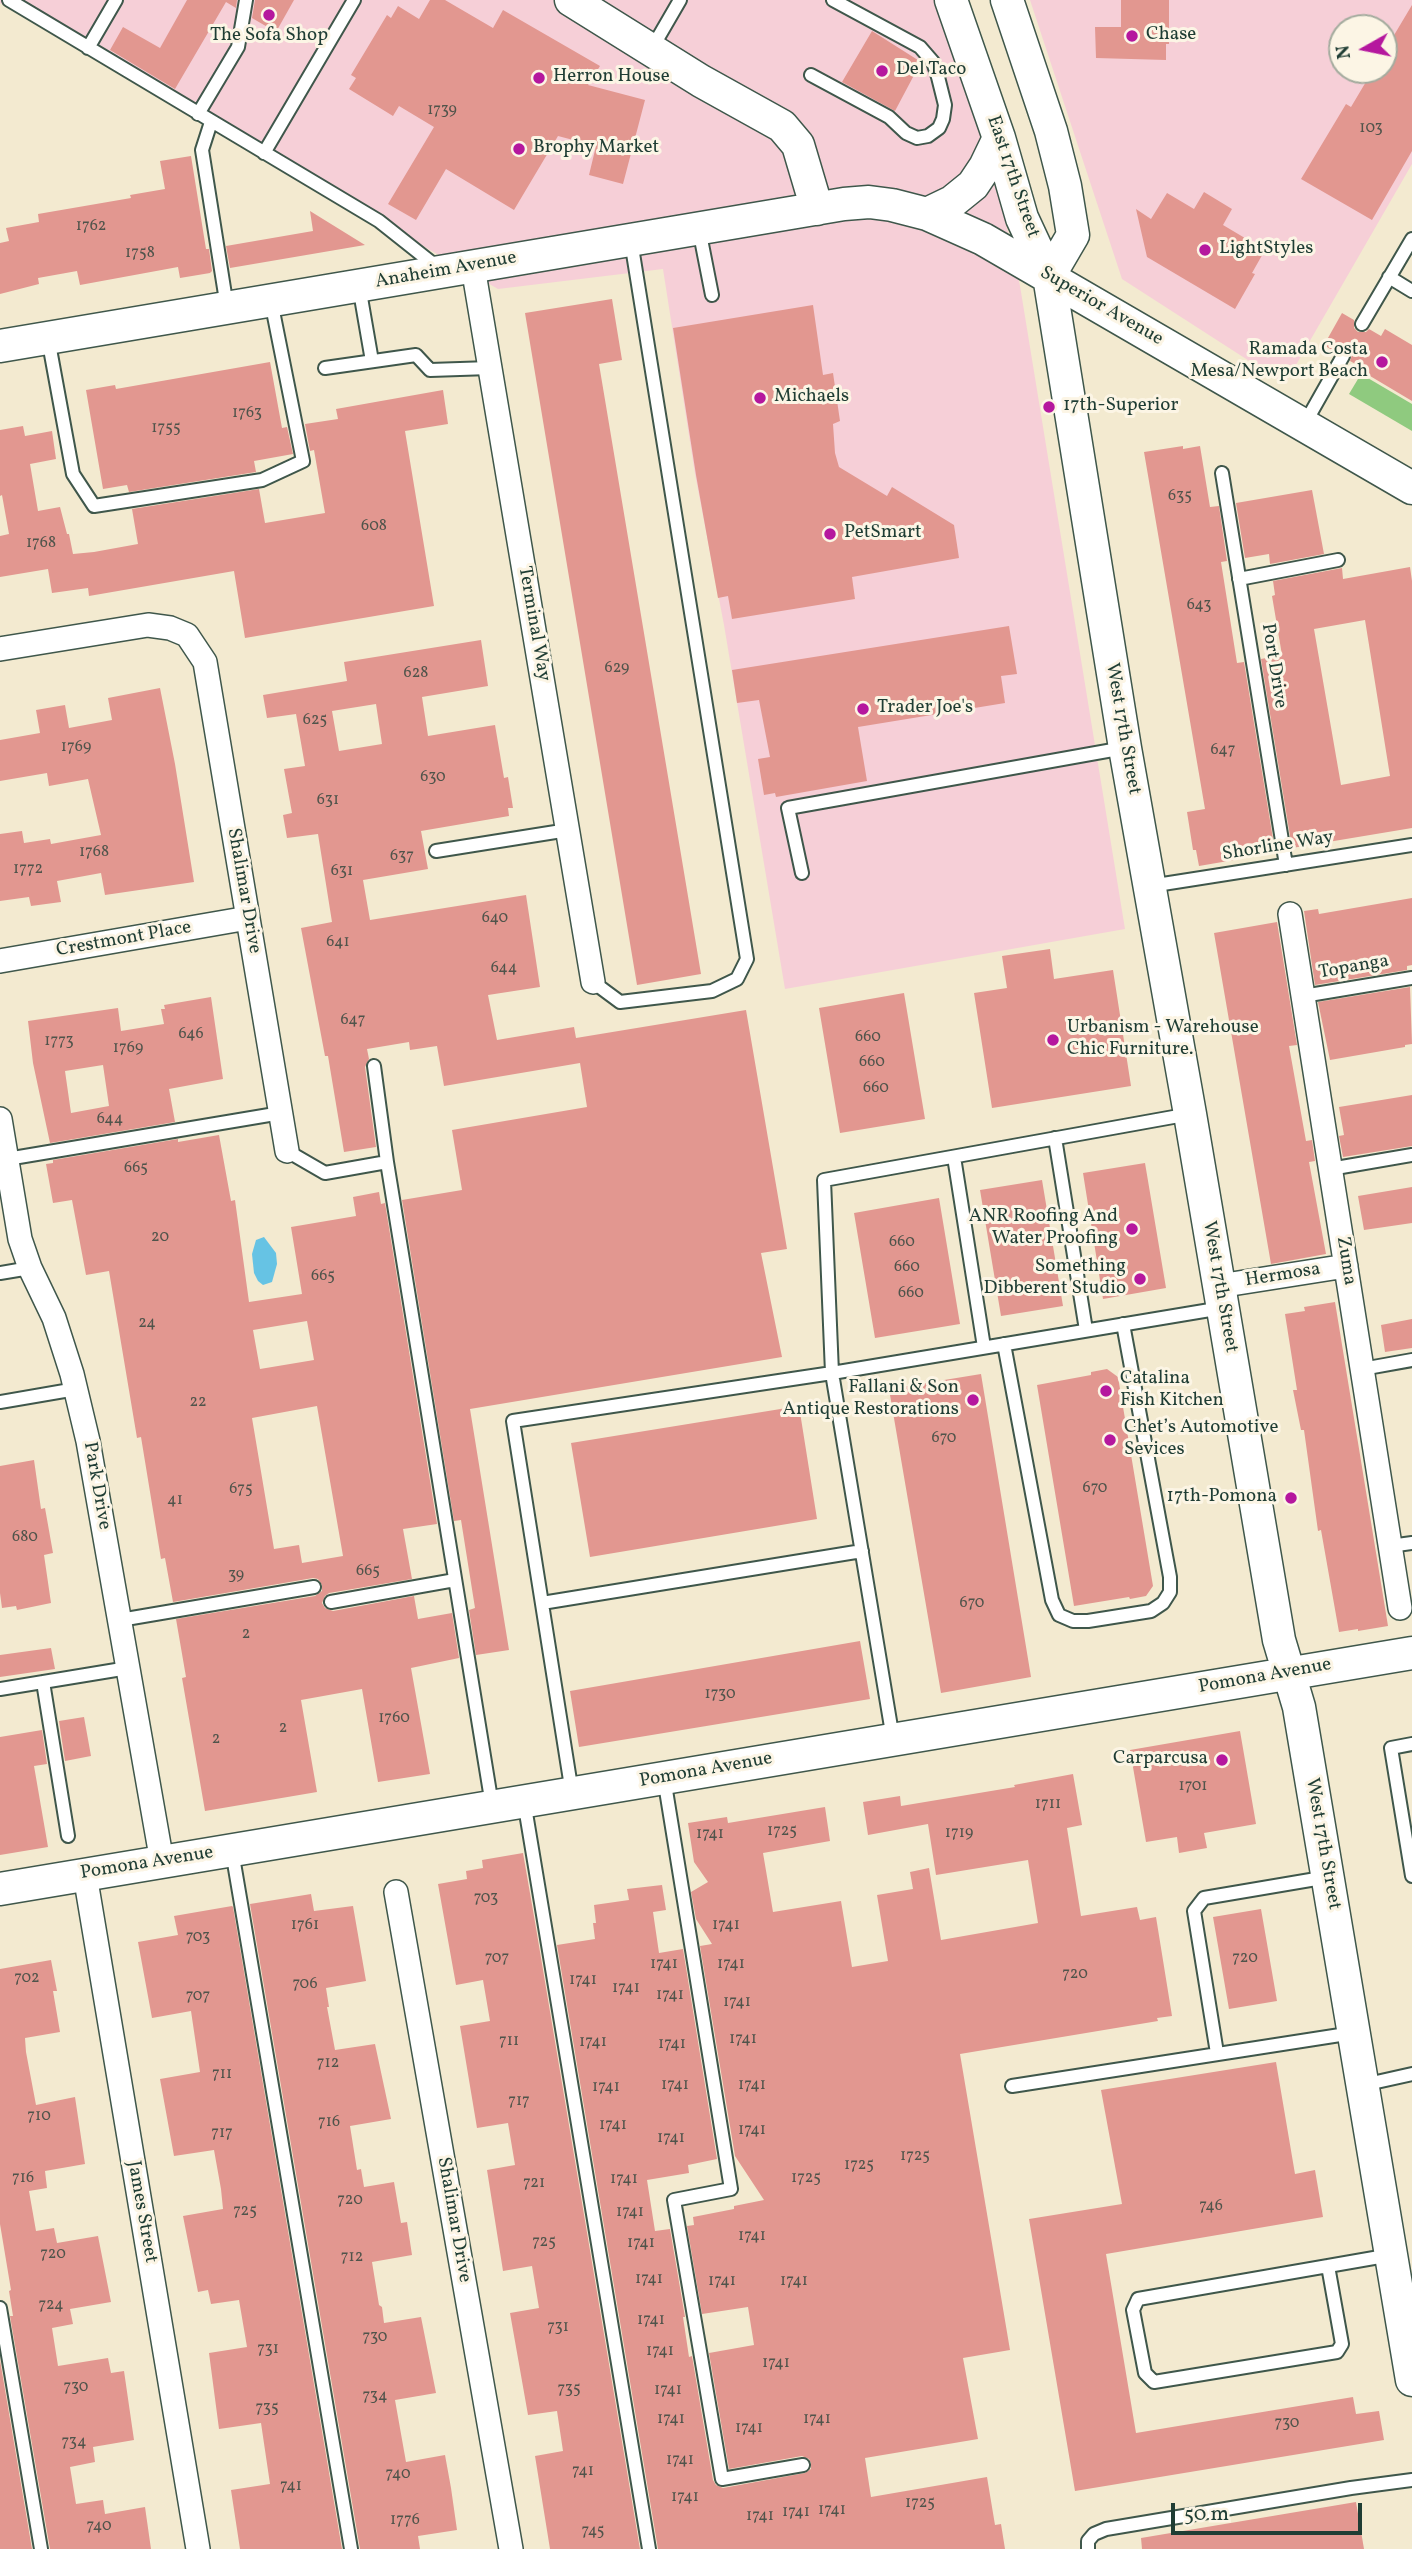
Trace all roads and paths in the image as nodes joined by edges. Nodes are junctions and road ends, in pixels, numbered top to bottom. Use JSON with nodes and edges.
{"nodes":[{"id":1,"x":9,"y":0,"type":"edge"},
{"id":2,"x":116,"y":0,"type":"edge"},
{"id":3,"x":246,"y":0,"type":"edge"},
{"id":4,"x":354,"y":0,"type":"edge"},
{"id":5,"x":571,"y":0,"type":"edge"},
{"id":6,"x":680,"y":0,"type":"edge"},
{"id":7,"x":833,"y":0,"type":"edge"},
{"id":8,"x":951,"y":0,"type":"edge"},
{"id":9,"x":1007,"y":0,"type":"edge"},
{"id":10,"x":88,"y":48,"type":"junction"},
{"id":11,"x":651,"y":50,"type":"junction"},
{"id":12,"x":811,"y":75,"type":"dead end"},
{"id":13,"x":198,"y":114,"type":"junction"},
{"id":14,"x":211,"y":122,"type":"junction"},
{"id":15,"x":999,"y":138,"type":"junction"},
{"id":16,"x":264,"y":153,"type":"junction"},
{"id":17,"x":892,"y":205,"type":"joint"},
{"id":18,"x":817,"y":209,"type":"junction"},
{"id":19,"x":927,"y":214,"type":"junction"},
{"id":20,"x":699,"y":229,"type":"junction"},
{"id":21,"x":1412,"y":239,"type":"edge"},
{"id":22,"x":631,"y":240,"type":"junction"},
{"id":23,"x":458,"y":269,"type":"junction"},
{"id":24,"x":1049,"y":276,"type":"junction"},
{"id":25,"x":1389,"y":277,"type":"junction"},
{"id":26,"x":359,"y":286,"type":"junction"},
{"id":27,"x":1412,"y":291,"type":"edge"},
{"id":28,"x":712,"y":295,"type":"dead end"},
{"id":29,"x":271,"y":301,"type":"junction"},
{"id":30,"x":227,"y":308,"type":"junction"},
{"id":31,"x":1362,"y":324,"type":"dead end"},
{"id":32,"x":48,"y":338,"type":"junction"},
{"id":33,"x":0,"y":346,"type":"edge"},
{"id":34,"x":1343,"y":356,"type":"dead end"},
{"id":35,"x":372,"y":361,"type":"junction"},
{"id":36,"x":325,"y":368,"type":"dead end"},
{"id":37,"x":490,"y":368,"type":"junction"},
{"id":38,"x":1304,"y":425,"type":"junction"},
{"id":39,"x":1222,"y":473,"type":"dead end"},
{"id":40,"x":1412,"y":488,"type":"edge"},
{"id":41,"x":1338,"y":560,"type":"dead end"},
{"id":42,"x":1239,"y":579,"type":"junction"},
{"id":43,"x":0,"y":649,"type":"edge"},
{"id":44,"x":1125,"y":748,"type":"junction"},
{"id":45,"x":568,"y":830,"type":"junction"},
{"id":46,"x":1412,"y":845,"type":"edge"},
{"id":47,"x":436,"y":851,"type":"dead end"},
{"id":48,"x":1286,"y":865,"type":"junction"},
{"id":49,"x":802,"y":873,"type":"dead end"},
{"id":50,"x":1150,"y":886,"type":"junction"},
{"id":51,"x":1290,"y":914,"type":"dead end"},
{"id":52,"x":248,"y":918,"type":"junction"},
{"id":53,"x":0,"y":961,"type":"edge"},
{"id":54,"x":1412,"y":978,"type":"edge"},
{"id":55,"x":593,"y":982,"type":"joint"},
{"id":56,"x":1303,"y":996,"type":"junction"},
{"id":57,"x":374,"y":1066,"type":"dead end"},
{"id":58,"x":281,"y":1113,"type":"junction"},
{"id":59,"x":1190,"y":1114,"type":"junction"},
{"id":60,"x":0,"y":1119,"type":"edge"},
{"id":61,"x":1055,"y":1138,"type":"junction"},
{"id":62,"x":287,"y":1152,"type":"joint"},
{"id":63,"x":1412,"y":1155,"type":"edge"},
{"id":64,"x":954,"y":1157,"type":"junction"},
{"id":65,"x":7,"y":1159,"type":"junction"},
{"id":66,"x":387,"y":1162,"type":"junction"},
{"id":67,"x":1330,"y":1169,"type":"junction"},
{"id":68,"x":1346,"y":1266,"type":"junction"},
{"id":69,"x":30,"y":1268,"type":"junction"},
{"id":70,"x":0,"y":1273,"type":"edge"},
{"id":71,"x":1221,"y":1297,"type":"junction"},
{"id":72,"x":1123,"y":1324,"type":"junction"},
{"id":73,"x":1086,"y":1330,"type":"junction"},
{"id":74,"x":1004,"y":1344,"type":"junction"},
{"id":75,"x":984,"y":1347,"type":"junction"},
{"id":76,"x":1412,"y":1360,"type":"edge"},
{"id":77,"x":1362,"y":1369,"type":"junction"},
{"id":78,"x":832,"y":1373,"type":"junction"},
{"id":79,"x":76,"y":1389,"type":"junction"},
{"id":80,"x":0,"y":1402,"type":"edge"},
{"id":81,"x":1401,"y":1544,"type":"edge"},
{"id":82,"x":862,"y":1551,"type":"junction"},
{"id":83,"x":455,"y":1580,"type":"junction"},
{"id":84,"x":314,"y":1587,"type":"dead end"},
{"id":85,"x":331,"y":1602,"type":"dead end"},
{"id":86,"x":542,"y":1603,"type":"junction"},
{"id":87,"x":1400,"y":1608,"type":"dead end"},
{"id":88,"x":120,"y":1620,"type":"junction"},
{"id":89,"x":1412,"y":1653,"type":"edge"},
{"id":90,"x":128,"y":1668,"type":"junction"},
{"id":91,"x":1288,"y":1673,"type":"junction"},
{"id":92,"x":43,"y":1682,"type":"junction"},
{"id":93,"x":0,"y":1689,"type":"edge"},
{"id":94,"x":893,"y":1740,"type":"junction"},
{"id":95,"x":1412,"y":1744,"type":"edge"},
{"id":96,"x":664,"y":1778,"type":"junction"},
{"id":97,"x":572,"y":1793,"type":"junction"},
{"id":98,"x":524,"y":1801,"type":"junction"},
{"id":99,"x":492,"y":1807,"type":"junction"},
{"id":100,"x":68,"y":1836,"type":"dead end"},
{"id":101,"x":232,"y":1850,"type":"junction"},
{"id":102,"x":162,"y":1862,"type":"junction"},
{"id":103,"x":85,"y":1875,"type":"junction"},
{"id":104,"x":1412,"y":1876,"type":"edge"},
{"id":105,"x":1328,"y":1877,"type":"junction"},
{"id":106,"x":0,"y":1889,"type":"edge"},
{"id":107,"x":396,"y":1892,"type":"dead end"},
{"id":108,"x":1354,"y":2034,"type":"junction"},
{"id":109,"x":1217,"y":2053,"type":"junction"},
{"id":110,"x":1412,"y":2074,"type":"edge"},
{"id":111,"x":1362,"y":2085,"type":"junction"},
{"id":112,"x":1012,"y":2086,"type":"dead end"},
{"id":113,"x":1391,"y":2255,"type":"junction"},
{"id":114,"x":1328,"y":2266,"type":"junction"},
{"id":115,"x":0,"y":2308,"type":"edge"},
{"id":116,"x":1412,"y":2380,"type":"edge"},
{"id":117,"x":803,"y":2465,"type":"dead end"},
{"id":118,"x":1412,"y":2480,"type":"edge"},
{"id":119,"x":41,"y":2549,"type":"edge"},
{"id":120,"x":198,"y":2549,"type":"edge"},
{"id":121,"x":351,"y":2549,"type":"edge"},
{"id":122,"x":511,"y":2549,"type":"edge"},
{"id":123,"x":649,"y":2549,"type":"edge"},
{"id":124,"x":1088,"y":2549,"type":"edge"}],
"edges":[{"from":1,"to":10,"type":"lane"},
{"from":2,"to":10,"type":"lane"},
{"from":3,"to":13,"type":"lane"},
{"from":4,"to":16,"type":"lane"},
{"from":5,"to":11,"type":"street"},
{"from":6,"to":11,"type":"lane"},
{"from":7,"to":12,"type":"lane"},
{"from":8,"to":15,"type":"street","name":"East 17th Street"},
{"from":9,"to":24,"type":"street","name":"East 17th Street"},
{"from":10,"to":13,"type":"lane"},
{"from":11,"to":18,"type":"street"},
{"from":13,"to":14,"type":"lane"},
{"from":14,"to":16,"type":"lane"},
{"from":14,"to":30,"type":"lane"},
{"from":15,"to":19,"type":"street"},
{"from":15,"to":24,"type":"street","name":"East 17th Street"},
{"from":16,"to":23,"type":"lane"},
{"from":17,"to":18,"type":"street","name":"Anaheim Avenue"},
{"from":17,"to":19,"type":"street","name":"Superior Avenue"},
{"from":18,"to":20,"type":"street","name":"Anaheim Avenue"},
{"from":19,"to":24,"type":"street","name":"Superior Avenue"},
{"from":20,"to":22,"type":"street","name":"Anaheim Avenue"},
{"from":20,"to":28,"type":"lane"},
{"from":21,"to":25,"type":"lane"},
{"from":22,"to":23,"type":"street","name":"Anaheim Avenue"},
{"from":22,"to":55,"type":"lane"},
{"from":23,"to":26,"type":"street","name":"Anaheim Avenue"},
{"from":23,"to":37,"type":"street","name":"Terminal Way"},
{"from":24,"to":38,"type":"street","name":"Superior Avenue"},
{"from":24,"to":44,"type":"street","name":"West 17th Street"},
{"from":25,"to":27,"type":"lane"},
{"from":25,"to":31,"type":"lane"},
{"from":26,"to":29,"type":"street","name":"Anaheim Avenue"},
{"from":26,"to":35,"type":"lane"},
{"from":29,"to":30,"type":"street","name":"Anaheim Avenue"},
{"from":29,"to":32,"type":"lane"},
{"from":30,"to":32,"type":"street","name":"Anaheim Avenue"},
{"from":32,"to":33,"type":"street","name":"Anaheim Avenue"},
{"from":34,"to":38,"type":"lane"},
{"from":35,"to":36,"type":"lane"},
{"from":35,"to":37,"type":"lane"},
{"from":37,"to":45,"type":"street","name":"Terminal Way"},
{"from":38,"to":40,"type":"street","name":"Superior Avenue"},
{"from":39,"to":42,"type":"lane","name":"Port Drive"},
{"from":41,"to":42,"type":"lane"},
{"from":42,"to":48,"type":"lane","name":"Port Drive"},
{"from":43,"to":52,"type":"street","name":"Shalimar Drive"},
{"from":44,"to":49,"type":"lane"},
{"from":44,"to":50,"type":"street","name":"West 17th Street"},
{"from":45,"to":47,"type":"lane"},
{"from":45,"to":55,"type":"street","name":"Terminal Way"},
{"from":46,"to":48,"type":"lane","name":"Shorline Way"},
{"from":48,"to":50,"type":"lane","name":"Shorline Way"},
{"from":50,"to":59,"type":"street","name":"West 17th Street"},
{"from":51,"to":56,"type":"street","name":"Zuma"},
{"from":52,"to":53,"type":"street","name":"Crestmont Place"},
{"from":52,"to":58,"type":"street","name":"Shalimar Drive"},
{"from":54,"to":56,"type":"lane","name":"Topanga"},
{"from":56,"to":67,"type":"street","name":"Zuma"},
{"from":57,"to":66,"type":"lane"},
{"from":58,"to":62,"type":"street","name":"Shalimar Drive"},
{"from":58,"to":65,"type":"lane"},
{"from":59,"to":61,"type":"lane"},
{"from":59,"to":71,"type":"street","name":"West 17th Street"},
{"from":60,"to":65,"type":"street","name":"Park Drive"},
{"from":61,"to":64,"type":"lane"},
{"from":61,"to":73,"type":"lane"},
{"from":62,"to":66,"type":"lane"},
{"from":63,"to":67,"type":"lane"},
{"from":64,"to":75,"type":"lane"},
{"from":64,"to":78,"type":"lane"},
{"from":65,"to":69,"type":"street","name":"Park Drive"},
{"from":66,"to":83,"type":"lane"},
{"from":67,"to":68,"type":"street","name":"Zuma"},
{"from":68,"to":71,"type":"street","name":"Hermosa"},
{"from":68,"to":77,"type":"street","name":"Zuma"},
{"from":69,"to":70,"type":"lane"},
{"from":69,"to":79,"type":"street","name":"Park Drive"},
{"from":71,"to":72,"type":"lane"},
{"from":71,"to":91,"type":"street","name":"West 17th Street"},
{"from":72,"to":73,"type":"lane"},
{"from":72,"to":74,"type":"lane"},
{"from":73,"to":74,"type":"lane"},
{"from":74,"to":75,"type":"lane"},
{"from":75,"to":78,"type":"lane"},
{"from":76,"to":77,"type":"lane"},
{"from":77,"to":81,"type":"street","name":"Zuma"},
{"from":78,"to":82,"type":"lane"},
{"from":78,"to":86,"type":"lane"},
{"from":79,"to":80,"type":"lane"},
{"from":79,"to":88,"type":"street","name":"Park Drive"},
{"from":81,"to":87,"type":"street","name":"Zuma"},
{"from":82,"to":86,"type":"lane"},
{"from":82,"to":94,"type":"lane"},
{"from":83,"to":85,"type":"lane"},
{"from":83,"to":99,"type":"lane"},
{"from":84,"to":88,"type":"lane"},
{"from":86,"to":97,"type":"lane"},
{"from":88,"to":90,"type":"street","name":"Park Drive"},
{"from":89,"to":91,"type":"street","name":"Pomona Avenue"},
{"from":90,"to":92,"type":"lane"},
{"from":90,"to":102,"type":"street","name":"Park Drive"},
{"from":91,"to":94,"type":"street","name":"Pomona Avenue"},
{"from":91,"to":105,"type":"street","name":"West 17th Street"},
{"from":92,"to":93,"type":"lane"},
{"from":92,"to":100,"type":"lane"},
{"from":94,"to":96,"type":"street","name":"Pomona Avenue"},
{"from":95,"to":104,"type":"lane"},
{"from":96,"to":97,"type":"street","name":"Pomona Avenue"},
{"from":96,"to":117,"type":"lane"},
{"from":97,"to":98,"type":"street","name":"Pomona Avenue"},
{"from":98,"to":99,"type":"street","name":"Pomona Avenue"},
{"from":98,"to":123,"type":"lane"},
{"from":99,"to":101,"type":"street","name":"Pomona Avenue"},
{"from":101,"to":102,"type":"street","name":"Pomona Avenue"},
{"from":101,"to":121,"type":"lane"},
{"from":102,"to":103,"type":"street","name":"Pomona Avenue"},
{"from":103,"to":106,"type":"street","name":"Pomona Avenue"},
{"from":103,"to":120,"type":"street","name":"James Street"},
{"from":105,"to":108,"type":"street","name":"West 17th Street"},
{"from":105,"to":109,"type":"lane"},
{"from":107,"to":122,"type":"street","name":"Shalimar Drive"},
{"from":108,"to":109,"type":"lane"},
{"from":108,"to":111,"type":"street","name":"West 17th Street"},
{"from":109,"to":112,"type":"lane"},
{"from":110,"to":111,"type":"lane"},
{"from":111,"to":113,"type":"street","name":"West 17th Street"},
{"from":113,"to":114,"type":"lane"},
{"from":113,"to":116,"type":"street","name":"West 17th Street"},
{"from":114,"to":114,"type":"lane"},
{"from":115,"to":119,"type":"lane"},
{"from":118,"to":124,"type":"lane"}]}
